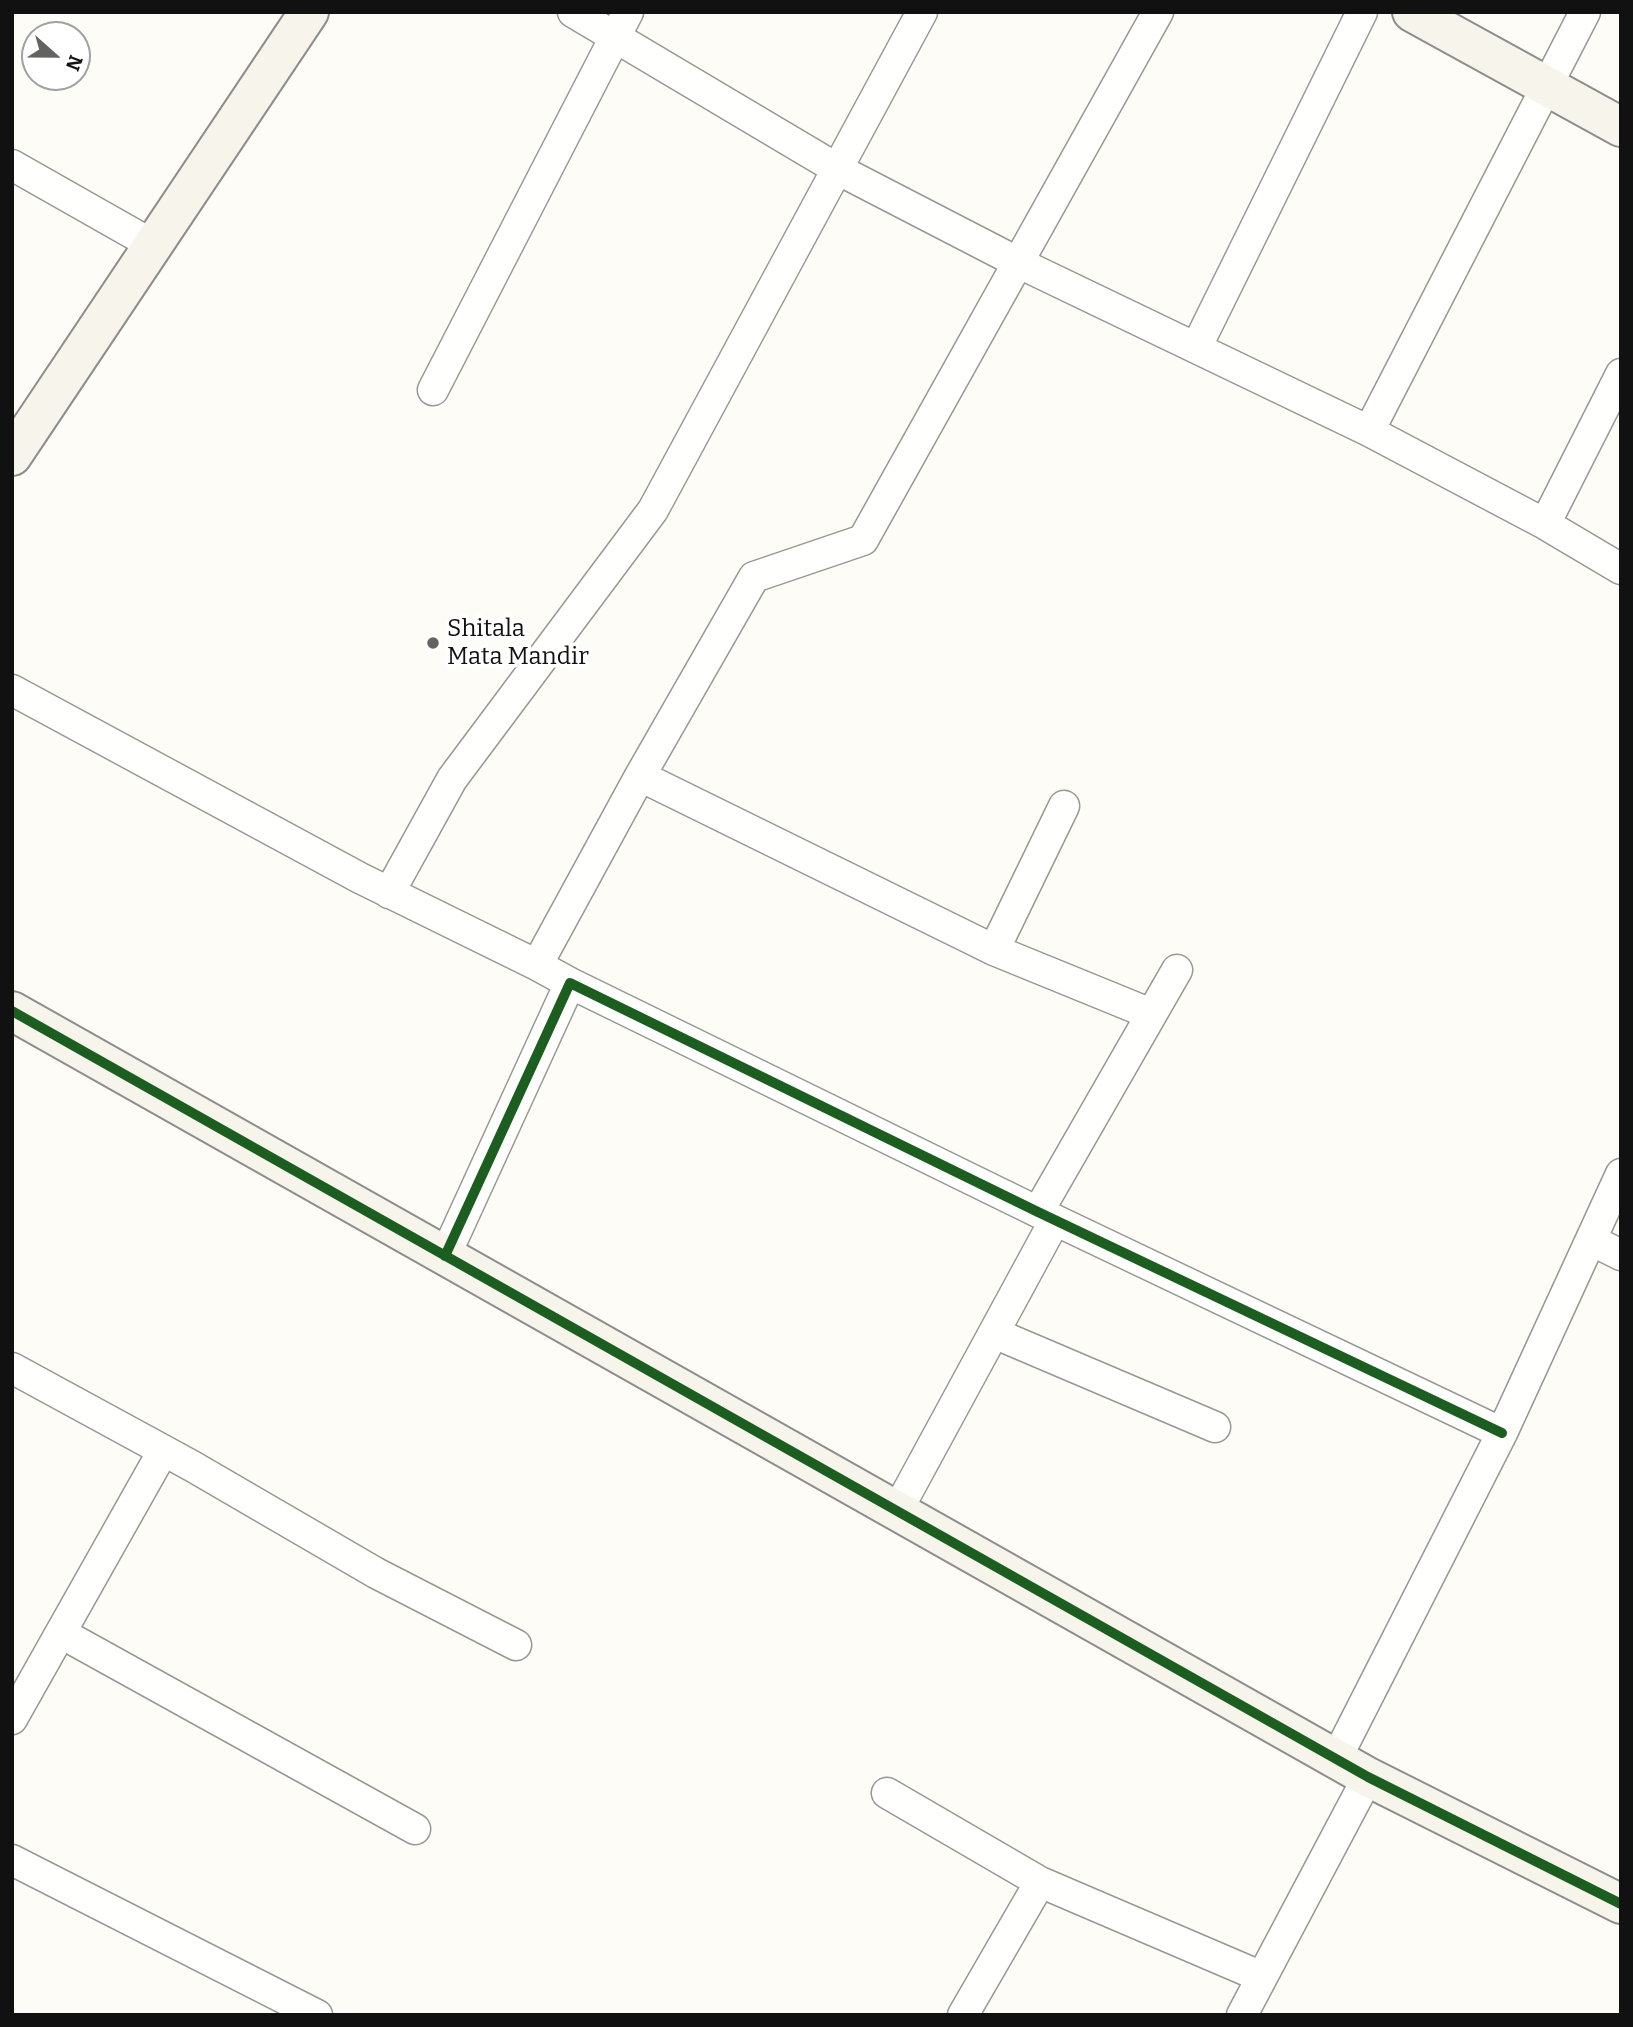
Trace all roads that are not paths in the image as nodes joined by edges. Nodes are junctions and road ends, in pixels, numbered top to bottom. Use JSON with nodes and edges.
{"nodes":[{"id":1,"x":309,"y":12,"type":"edge"},
{"id":2,"x":573,"y":12,"type":"edge"},
{"id":3,"x":922,"y":12,"type":"edge"},
{"id":4,"x":1158,"y":12,"type":"edge"},
{"id":5,"x":1362,"y":12,"type":"edge"},
{"id":6,"x":1412,"y":12,"type":"edge"},
{"id":7,"x":1585,"y":12,"type":"edge"},
{"id":8,"x":621,"y":24,"type":"edge"},
{"id":9,"x":1546,"y":85,"type":"junction"},
{"id":10,"x":1621,"y":127,"type":"edge"},
{"id":11,"x":12,"y":165,"type":"edge"},
{"id":12,"x":839,"y":170,"type":"junction"},
{"id":13,"x":153,"y":245,"type":"junction"},
{"id":14,"x":1017,"y":262,"type":"junction"},
{"id":15,"x":1196,"y":348,"type":"junction"},
{"id":16,"x":1621,"y":374,"type":"edge"},
{"id":17,"x":433,"y":390,"type":"dead end"},
{"id":18,"x":1369,"y":430,"type":"junction"},
{"id":19,"x":12,"y":456,"type":"edge"},
{"id":20,"x":1545,"y":524,"type":"junction"},
{"id":21,"x":1621,"y":569,"type":"edge"},
{"id":22,"x":12,"y":690,"type":"edge"},
{"id":23,"x":640,"y":776,"type":"junction"},
{"id":24,"x":1064,"y":806,"type":"dead end"},
{"id":25,"x":390,"y":893,"type":"junction"},
{"id":26,"x":995,"y":950,"type":"junction"},
{"id":27,"x":537,"y":965,"type":"junction"},
{"id":28,"x":1177,"y":970,"type":"dead end"},
{"id":29,"x":570,"y":983,"type":"junction"},
{"id":30,"x":12,"y":1011,"type":"edge"},
{"id":31,"x":1151,"y":1014,"type":"junction"},
{"id":32,"x":1621,"y":1174,"type":"edge"},
{"id":33,"x":1047,"y":1216,"type":"junction"},
{"id":34,"x":1591,"y":1240,"type":"junction"},
{"id":35,"x":445,"y":1255,"type":"junction"},
{"id":36,"x":1621,"y":1255,"type":"edge"},
{"id":37,"x":994,"y":1333,"type":"junction"},
{"id":38,"x":12,"y":1368,"type":"edge"},
{"id":39,"x":1215,"y":1427,"type":"dead end"},
{"id":40,"x":1502,"y":1433,"type":"junction"},
{"id":41,"x":163,"y":1451,"type":"junction"},
{"id":42,"x":897,"y":1511,"type":"junction"},
{"id":43,"x":61,"y":1633,"type":"junction"},
{"id":44,"x":516,"y":1645,"type":"dead end"},
{"id":45,"x":12,"y":1719,"type":"edge"},
{"id":46,"x":1352,"y":1768,"type":"junction"},
{"id":47,"x":887,"y":1793,"type":"dead end"},
{"id":48,"x":415,"y":1829,"type":"dead end"},
{"id":49,"x":12,"y":1860,"type":"edge"},
{"id":50,"x":1040,"y":1882,"type":"junction"},
{"id":51,"x":1621,"y":1904,"type":"edge"},
{"id":52,"x":1262,"y":1977,"type":"junction"},
{"id":53,"x":317,"y":2015,"type":"edge"},
{"id":54,"x":963,"y":2015,"type":"edge"},
{"id":55,"x":1242,"y":2015,"type":"edge"}],
"edges":[{"from":1,"to":13,"type":"street"},
{"from":2,"to":8,"type":"street"},
{"from":3,"to":12,"type":"street"},
{"from":4,"to":14,"type":"street"},
{"from":5,"to":15,"type":"street"},
{"from":6,"to":9,"type":"street"},
{"from":7,"to":9,"type":"street"},
{"from":8,"to":12,"type":"street"},
{"from":8,"to":17,"type":"street"},
{"from":9,"to":10,"type":"street"},
{"from":9,"to":18,"type":"street"},
{"from":11,"to":13,"type":"street"},
{"from":12,"to":14,"type":"street"},
{"from":12,"to":25,"type":"street"},
{"from":13,"to":19,"type":"street"},
{"from":14,"to":15,"type":"street"},
{"from":14,"to":23,"type":"street"},
{"from":15,"to":18,"type":"street"},
{"from":16,"to":20,"type":"street"},
{"from":18,"to":20,"type":"street"},
{"from":20,"to":21,"type":"street"},
{"from":22,"to":25,"type":"street"},
{"from":23,"to":26,"type":"street"},
{"from":23,"to":27,"type":"street"},
{"from":24,"to":26,"type":"street"},
{"from":25,"to":27,"type":"street"},
{"from":26,"to":31,"type":"street"},
{"from":27,"to":29,"type":"street"},
{"from":28,"to":31,"type":"street"},
{"from":29,"to":33,"type":"street"},
{"from":29,"to":35,"type":"street"},
{"from":30,"to":35,"type":"street"},
{"from":31,"to":33,"type":"street"},
{"from":32,"to":34,"type":"street"},
{"from":33,"to":37,"type":"street"},
{"from":33,"to":40,"type":"street"},
{"from":34,"to":36,"type":"street"},
{"from":34,"to":40,"type":"street"},
{"from":35,"to":42,"type":"street"},
{"from":37,"to":39,"type":"street"},
{"from":37,"to":42,"type":"street"},
{"from":38,"to":41,"type":"street"},
{"from":40,"to":46,"type":"street"},
{"from":41,"to":43,"type":"street"},
{"from":41,"to":44,"type":"street"},
{"from":42,"to":46,"type":"street"},
{"from":43,"to":45,"type":"street"},
{"from":43,"to":48,"type":"street"},
{"from":46,"to":51,"type":"street"},
{"from":46,"to":52,"type":"street"},
{"from":47,"to":50,"type":"street"},
{"from":49,"to":53,"type":"street"},
{"from":50,"to":52,"type":"street"},
{"from":50,"to":54,"type":"street"},
{"from":52,"to":55,"type":"street"}]}
